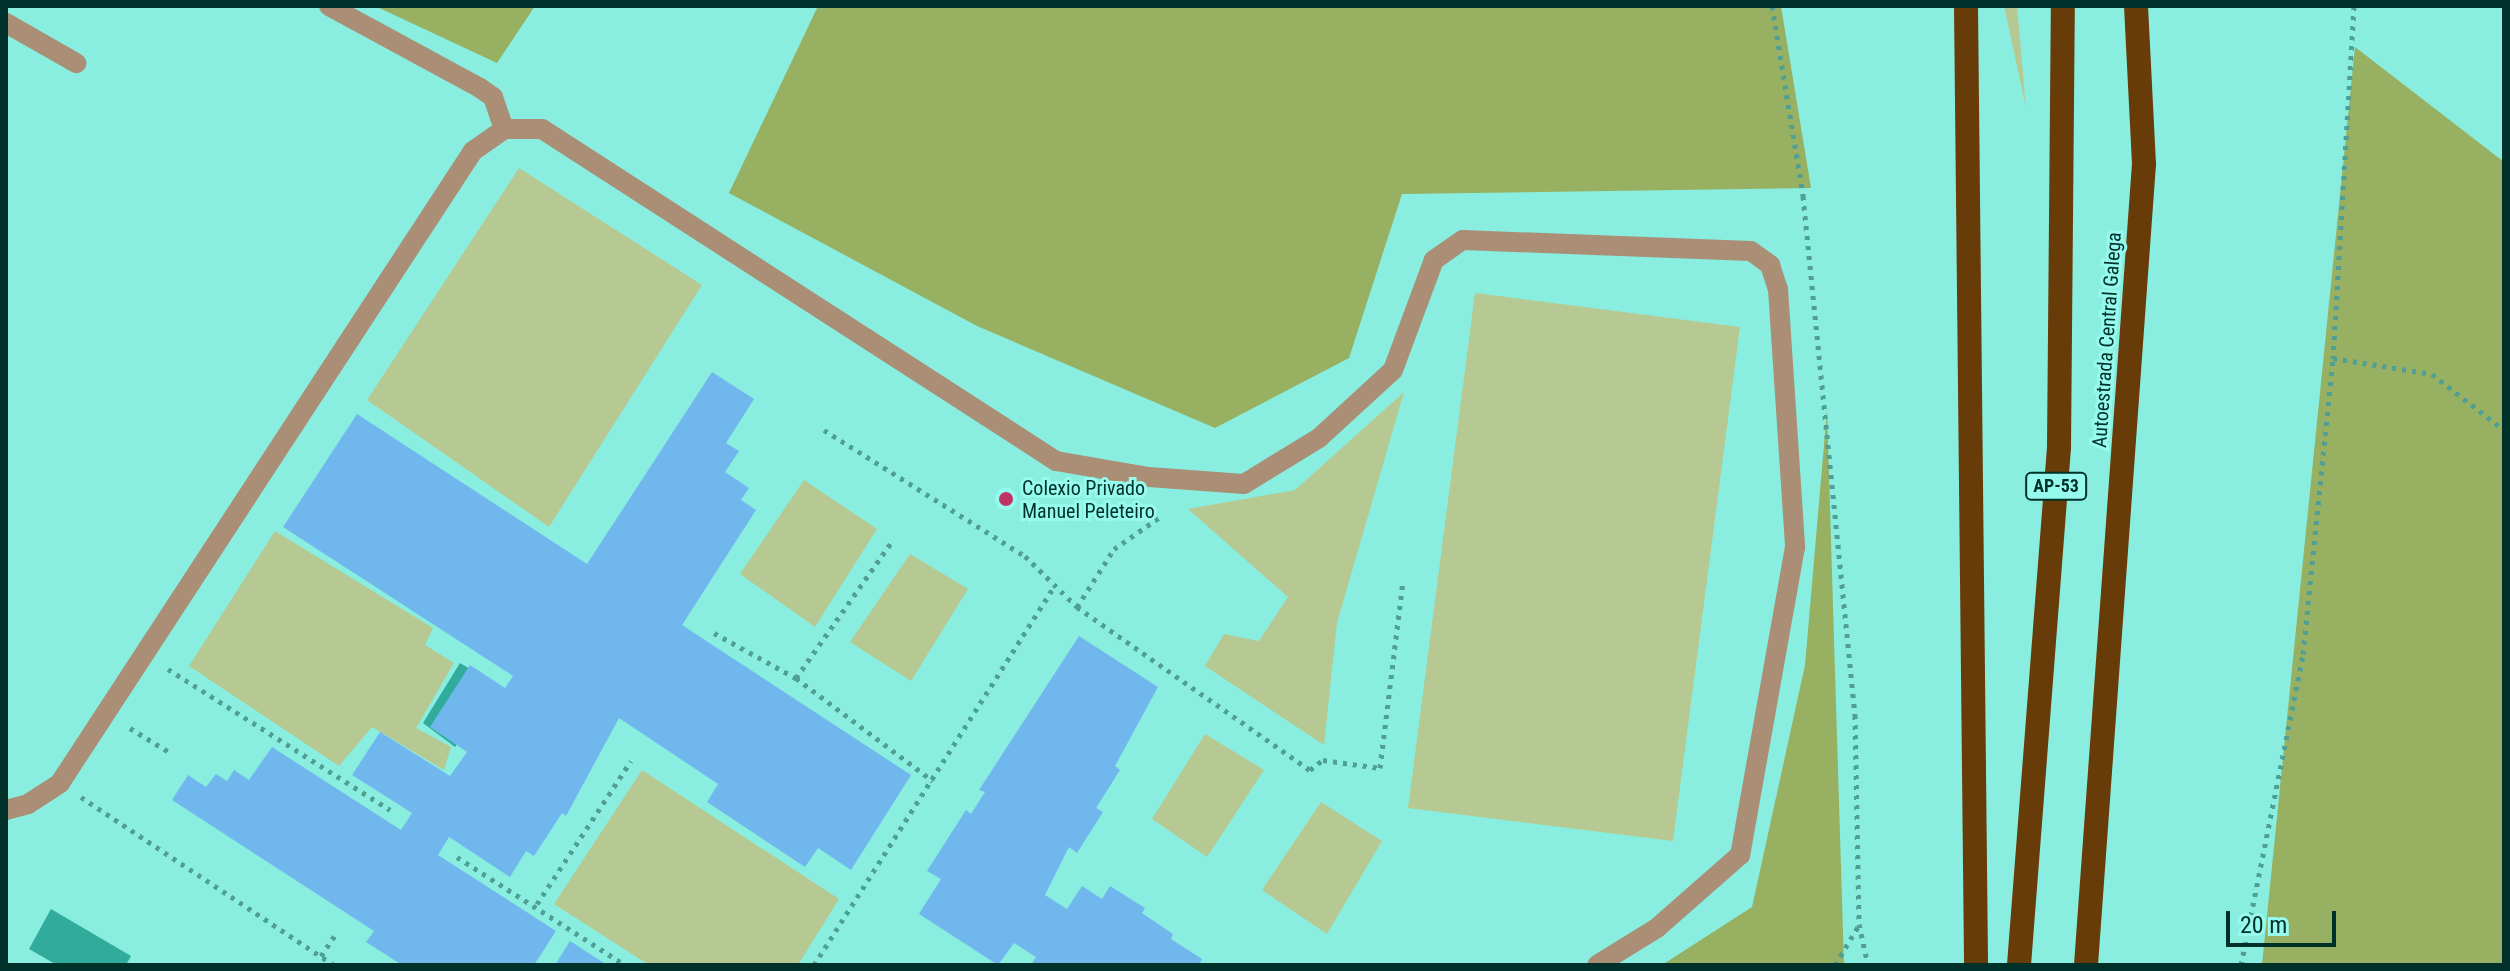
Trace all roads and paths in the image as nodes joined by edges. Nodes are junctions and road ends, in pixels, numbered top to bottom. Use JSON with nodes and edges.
{"nodes":[{"id":1,"x":329,"y":6,"type":"edge"},
{"id":2,"x":1772,"y":6,"type":"edge"},
{"id":3,"x":1966,"y":6,"type":"edge"},
{"id":4,"x":2063,"y":6,"type":"edge"},
{"id":5,"x":2136,"y":6,"type":"edge"},
{"id":6,"x":2354,"y":6,"type":"edge"},
{"id":7,"x":6,"y":23,"type":"edge"},
{"id":8,"x":76,"y":63,"type":"dead end"},
{"id":9,"x":504,"y":129,"type":"junction"},
{"id":10,"x":2333,"y":358,"type":"junction"},
{"id":11,"x":824,"y":430,"type":"dead end"},
{"id":12,"x":2504,"y":430,"type":"edge"},
{"id":13,"x":1160,"y":517,"type":"dead end"},
{"id":14,"x":891,"y":543,"type":"dead end"},
{"id":15,"x":1403,"y":582,"type":"dead end"},
{"id":16,"x":1053,"y":589,"type":"junction"},
{"id":17,"x":1077,"y":607,"type":"junction"},
{"id":18,"x":714,"y":633,"type":"dead end"},
{"id":19,"x":177,"y":656,"type":"dead end"},
{"id":20,"x":796,"y":678,"type":"junction"},
{"id":21,"x":129,"y":727,"type":"dead end"},
{"id":22,"x":169,"y":752,"type":"dead end"},
{"id":23,"x":631,"y":761,"type":"dead end"},
{"id":24,"x":933,"y":781,"type":"junction"},
{"id":25,"x":60,"y":783,"type":"junction"},
{"id":26,"x":6,"y":810,"type":"edge"},
{"id":27,"x":390,"y":810,"type":"dead end"},
{"id":28,"x":457,"y":857,"type":"dead end"},
{"id":29,"x":537,"y":904,"type":"junction"},
{"id":30,"x":1859,"y":924,"type":"junction"},
{"id":31,"x":336,"y":934,"type":"dead end"},
{"id":32,"x":321,"y":956,"type":"junction"},
{"id":33,"x":334,"y":965,"type":"edge"},
{"id":34,"x":625,"y":965,"type":"edge"},
{"id":35,"x":814,"y":965,"type":"edge"},
{"id":36,"x":1597,"y":965,"type":"edge"},
{"id":37,"x":1835,"y":965,"type":"edge"},
{"id":38,"x":1868,"y":965,"type":"edge"},
{"id":39,"x":1976,"y":965,"type":"edge"},
{"id":40,"x":2019,"y":965,"type":"edge"},
{"id":41,"x":2086,"y":965,"type":"edge"},
{"id":42,"x":2241,"y":965,"type":"edge"}],
"edges":[{"from":1,"to":9,"type":"street"},
{"from":2,"to":30,"type":"path"},
{"from":3,"to":39,"type":"highway"},
{"from":4,"to":40,"type":"highway","name":"Autoestrada Central Galega","number":"AP-53"},
{"from":5,"to":41,"type":"highway","name":"Autoestrada Central Galega"},
{"from":6,"to":10,"type":"path"},
{"from":7,"to":8,"type":"street"},
{"from":9,"to":25,"type":"street"},
{"from":9,"to":36,"type":"street"},
{"from":10,"to":12,"type":"path"},
{"from":10,"to":42,"type":"path"},
{"from":11,"to":16,"type":"path"},
{"from":13,"to":17,"type":"path"},
{"from":14,"to":20,"type":"path"},
{"from":15,"to":17,"type":"path"},
{"from":16,"to":17,"type":"path"},
{"from":16,"to":24,"type":"path"},
{"from":18,"to":20,"type":"path"},
{"from":19,"to":27,"type":"path"},
{"from":20,"to":24,"type":"path"},
{"from":21,"to":22,"type":"path"},
{"from":23,"to":29,"type":"path"},
{"from":24,"to":35,"type":"path"},
{"from":25,"to":26,"type":"street"},
{"from":25,"to":32,"type":"path"},
{"from":28,"to":29,"type":"path"},
{"from":29,"to":34,"type":"path"},
{"from":30,"to":37,"type":"path"},
{"from":30,"to":38,"type":"path"},
{"from":31,"to":32,"type":"path"},
{"from":32,"to":33,"type":"path"}]}
